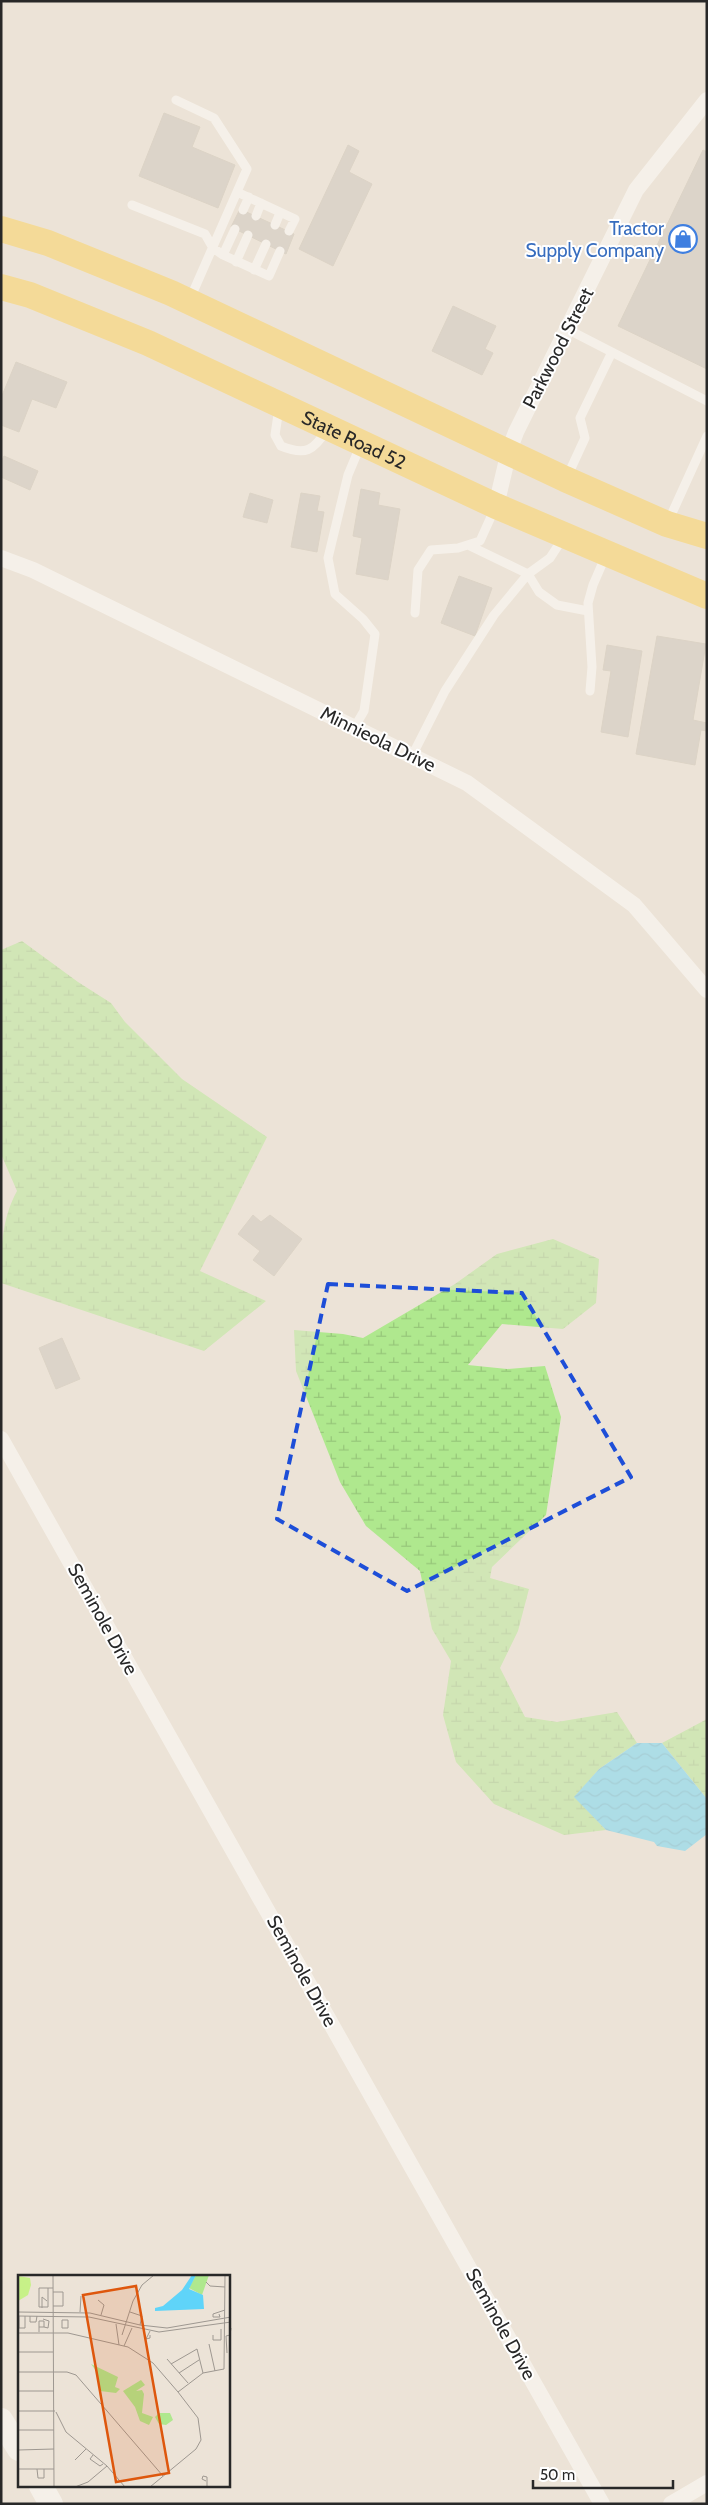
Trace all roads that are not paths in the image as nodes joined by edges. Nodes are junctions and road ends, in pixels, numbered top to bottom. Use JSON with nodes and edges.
{"nodes":[{"id":1,"x":176,"y":100,"type":"dead end"},
{"id":2,"x":707,"y":100,"type":"edge"},
{"id":3,"x":237,"y":192,"type":"junction"},
{"id":4,"x":249,"y":198,"type":"junction"},
{"id":5,"x":261,"y":204,"type":"junction"},
{"id":6,"x":132,"y":205,"type":"dead end"},
{"id":7,"x":243,"y":210,"type":"dead end"},
{"id":8,"x":280,"y":213,"type":"junction"},
{"id":9,"x":256,"y":216,"type":"dead end"},
{"id":10,"x":275,"y":225,"type":"dead end"},
{"id":11,"x":1,"y":229,"type":"edge"},
{"id":12,"x":235,"y":229,"type":"dead end"},
{"id":13,"x":289,"y":231,"type":"dead end"},
{"id":14,"x":248,"y":235,"type":"dead end"},
{"id":15,"x":266,"y":244,"type":"dead end"},
{"id":16,"x":213,"y":248,"type":"junction"},
{"id":17,"x":280,"y":251,"type":"dead end"},
{"id":18,"x":223,"y":255,"type":"junction"},
{"id":19,"x":236,"y":262,"type":"junction"},
{"id":20,"x":254,"y":270,"type":"junction"},
{"id":21,"x":1,"y":287,"type":"edge"},
{"id":22,"x":189,"y":302,"type":"junction"},
{"id":23,"x":567,"y":329,"type":"junction"},
{"id":24,"x":612,"y":352,"type":"junction"},
{"id":25,"x":707,"y":402,"type":"edge"},
{"id":26,"x":280,"y":405,"type":"junction"},
{"id":27,"x":328,"y":428,"type":"junction"},
{"id":28,"x":707,"y":436,"type":"edge"},
{"id":29,"x":361,"y":444,"type":"junction"},
{"id":30,"x":509,"y":451,"type":"junction"},
{"id":31,"x":565,"y":479,"type":"junction"},
{"id":32,"x":496,"y":506,"type":"junction"},
{"id":33,"x":667,"y":524,"type":"junction"},
{"id":34,"x":565,"y":536,"type":"junction"},
{"id":35,"x":707,"y":536,"type":"edge"},
{"id":36,"x":468,"y":544,"type":"junction"},
{"id":37,"x":606,"y":554,"type":"junction"},
{"id":38,"x":1,"y":558,"type":"edge"},
{"id":39,"x":528,"y":574,"type":"junction"},
{"id":40,"x":707,"y":596,"type":"edge"},
{"id":41,"x":588,"y":611,"type":"junction"},
{"id":42,"x":415,"y":613,"type":"dead end"},
{"id":43,"x":590,"y":691,"type":"dead end"},
{"id":44,"x":354,"y":728,"type":"junction"},
{"id":45,"x":412,"y":756,"type":"junction"},
{"id":46,"x":707,"y":990,"type":"edge"},
{"id":47,"x":1,"y":1439,"type":"edge"},
{"id":48,"x":1,"y":2420,"type":"edge"},
{"id":49,"x":18,"y":2447,"type":"edge"},
{"id":50,"x":707,"y":2483,"type":"edge"},
{"id":51,"x":42,"y":2488,"type":"edge"},
{"id":52,"x":51,"y":2504,"type":"edge"},
{"id":53,"x":602,"y":2504,"type":"edge"},
{"id":54,"x":671,"y":2504,"type":"edge"}],
"edges":[{"from":1,"to":3,"type":"lane"},
{"from":2,"to":23,"type":"street","name":"Parkwood Street"},
{"from":3,"to":4,"type":"lane"},
{"from":3,"to":16,"type":"lane"},
{"from":4,"to":5,"type":"lane"},
{"from":4,"to":7,"type":"lane"},
{"from":5,"to":8,"type":"lane"},
{"from":5,"to":9,"type":"lane"},
{"from":6,"to":16,"type":"lane"},
{"from":8,"to":10,"type":"lane"},
{"from":8,"to":13,"type":"lane"},
{"from":11,"to":22,"type":"main road"},
{"from":12,"to":18,"type":"lane"},
{"from":14,"to":19,"type":"lane"},
{"from":15,"to":20,"type":"lane"},
{"from":16,"to":18,"type":"lane"},
{"from":16,"to":22,"type":"lane"},
{"from":17,"to":20,"type":"lane"},
{"from":18,"to":19,"type":"lane"},
{"from":19,"to":20,"type":"lane"},
{"from":21,"to":26,"type":"main road","name":"State Road 52"},
{"from":22,"to":30,"type":"main road"},
{"from":23,"to":24,"type":"lane"},
{"from":23,"to":30,"type":"street","name":"Parkwood Street"},
{"from":24,"to":25,"type":"lane"},
{"from":24,"to":31,"type":"lane"},
{"from":26,"to":27,"type":"main road","name":"State Road 52"},
{"from":26,"to":27,"type":"lane"},
{"from":27,"to":29,"type":"main road","name":"State Road 52"},
{"from":28,"to":33,"type":"lane"},
{"from":29,"to":32,"type":"main road","name":"State Road 52"},
{"from":29,"to":44,"type":"lane"},
{"from":30,"to":31,"type":"main road"},
{"from":30,"to":32,"type":"street","name":"Parkwood Street"},
{"from":31,"to":33,"type":"main road"},
{"from":32,"to":34,"type":"main road","name":"State Road 52"},
{"from":32,"to":36,"type":"lane"},
{"from":33,"to":35,"type":"main road"},
{"from":34,"to":37,"type":"main road","name":"State Road 52"},
{"from":34,"to":39,"type":"lane"},
{"from":36,"to":39,"type":"lane"},
{"from":36,"to":42,"type":"lane"},
{"from":37,"to":40,"type":"main road","name":"State Road 52"},
{"from":37,"to":41,"type":"lane"},
{"from":38,"to":44,"type":"street","name":"Minnieola Drive"},
{"from":39,"to":41,"type":"lane"},
{"from":39,"to":45,"type":"lane"},
{"from":41,"to":43,"type":"lane"},
{"from":44,"to":45,"type":"street","name":"Minnieola Drive"},
{"from":45,"to":46,"type":"street","name":"Minnieola Drive"},
{"from":47,"to":53,"type":"street","name":"Seminole Drive"},
{"from":48,"to":49,"type":"street"},
{"from":50,"to":54,"type":"street"},
{"from":51,"to":52,"type":"street"}]}
